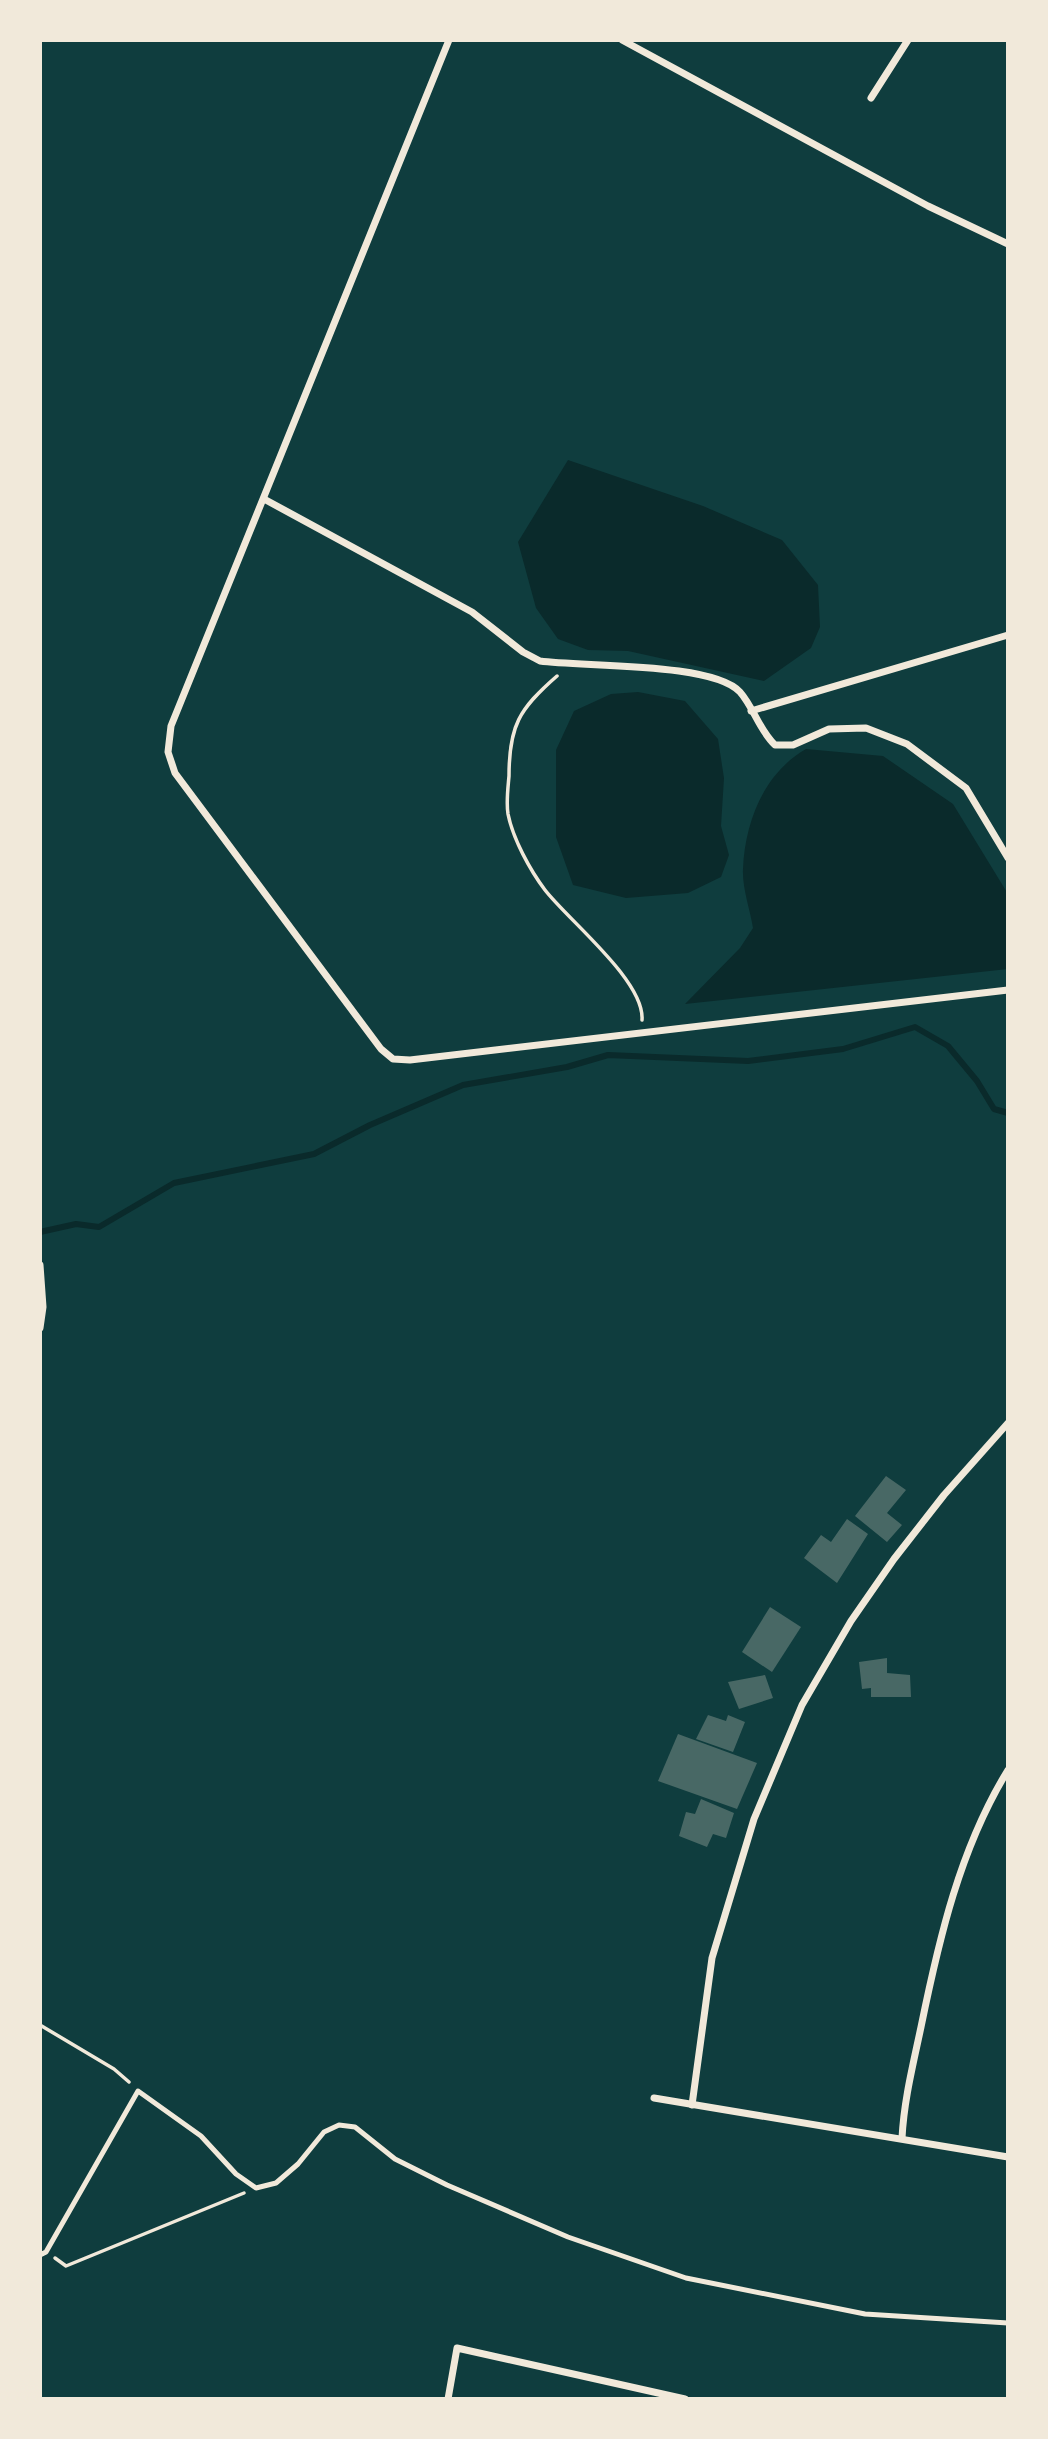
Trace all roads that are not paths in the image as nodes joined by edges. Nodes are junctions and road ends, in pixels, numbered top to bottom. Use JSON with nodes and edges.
{"nodes":[{"id":1,"x":449,"y":40,"type":"edge"},
{"id":2,"x":622,"y":40,"type":"edge"},
{"id":3,"x":908,"y":40,"type":"edge"},
{"id":4,"x":870,"y":98,"type":"dead end"},
{"id":5,"x":1008,"y":244,"type":"edge"},
{"id":6,"x":264,"y":499,"type":"junction"},
{"id":7,"x":1008,"y":635,"type":"edge"},
{"id":8,"x":751,"y":711,"type":"junction"},
{"id":9,"x":1008,"y":858,"type":"edge"},
{"id":10,"x":1008,"y":990,"type":"edge"},
{"id":11,"x":40,"y":1265,"type":"edge"},
{"id":12,"x":40,"y":1328,"type":"edge"},
{"id":13,"x":1008,"y":1423,"type":"edge"},
{"id":14,"x":1008,"y":1770,"type":"edge"},
{"id":15,"x":654,"y":2098,"type":"dead end"},
{"id":16,"x":692,"y":2105,"type":"junction"},
{"id":17,"x":902,"y":2138,"type":"junction"},
{"id":18,"x":1008,"y":2157,"type":"edge"},
{"id":19,"x":43,"y":2253,"type":"edge"},
{"id":20,"x":1008,"y":2323,"type":"edge"},
{"id":21,"x":652,"y":2395,"type":"edge"},
{"id":22,"x":448,"y":2399,"type":"edge"},
{"id":23,"x":685,"y":2399,"type":"edge"}],
"edges":[{"from":1,"to":6,"type":"street"},
{"from":2,"to":5,"type":"street"},
{"from":3,"to":4,"type":"street"},
{"from":6,"to":8,"type":"street"},
{"from":6,"to":10,"type":"street"},
{"from":7,"to":8,"type":"street"},
{"from":8,"to":9,"type":"street"},
{"from":11,"to":12,"type":"street"},
{"from":13,"to":16,"type":"street"},
{"from":14,"to":17,"type":"street"},
{"from":15,"to":16,"type":"street"},
{"from":16,"to":17,"type":"street"},
{"from":17,"to":18,"type":"street"},
{"from":19,"to":20,"type":"lane"},
{"from":21,"to":22,"type":"street"},
{"from":21,"to":23,"type":"street"}]}
